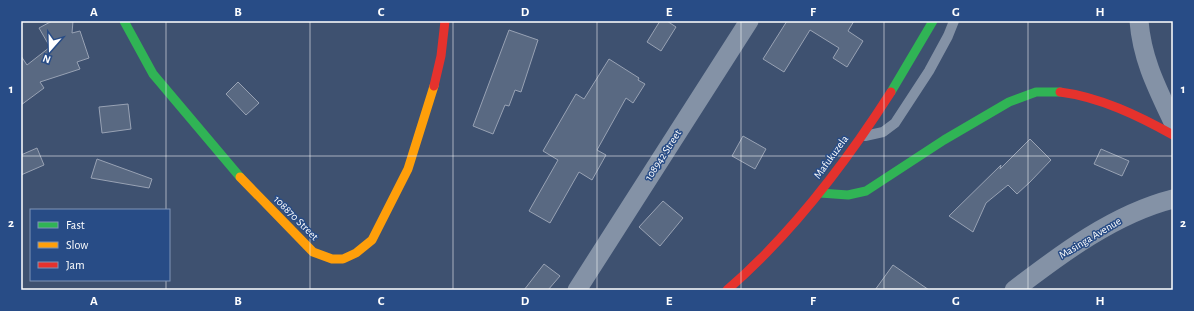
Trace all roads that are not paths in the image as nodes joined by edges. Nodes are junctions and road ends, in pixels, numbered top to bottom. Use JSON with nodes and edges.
{"nodes":[{"id":1,"x":124,"y":21,"type":"edge"},
{"id":2,"x":445,"y":21,"type":"edge"},
{"id":3,"x":749,"y":21,"type":"edge"},
{"id":4,"x":933,"y":21,"type":"edge"},
{"id":5,"x":954,"y":21,"type":"edge"},
{"id":6,"x":1139,"y":21,"type":"edge"},
{"id":7,"x":1173,"y":122,"type":"edge"},
{"id":8,"x":1173,"y":135,"type":"edge"},
{"id":9,"x":861,"y":137,"type":"junction"},
{"id":10,"x":820,"y":193,"type":"junction"},
{"id":11,"x":1173,"y":199,"type":"edge"},
{"id":12,"x":577,"y":290,"type":"edge"},
{"id":13,"x":727,"y":290,"type":"edge"},
{"id":14,"x":1014,"y":290,"type":"edge"}],
"edges":[{"from":1,"to":2,"type":"street","name":"108870 Street"},
{"from":3,"to":12,"type":"street","name":"108942 Street"},
{"from":4,"to":9,"type":"street","name":"Mafukuzela"},
{"from":5,"to":9,"type":"lane"},
{"from":6,"to":7,"type":"street"},
{"from":8,"to":10,"type":"street"},
{"from":9,"to":10,"type":"street","name":"Mafukuzela"},
{"from":10,"to":13,"type":"street","name":"Mafukuzela"},
{"from":11,"to":14,"type":"street","name":"Masinga Avenue"}]}
